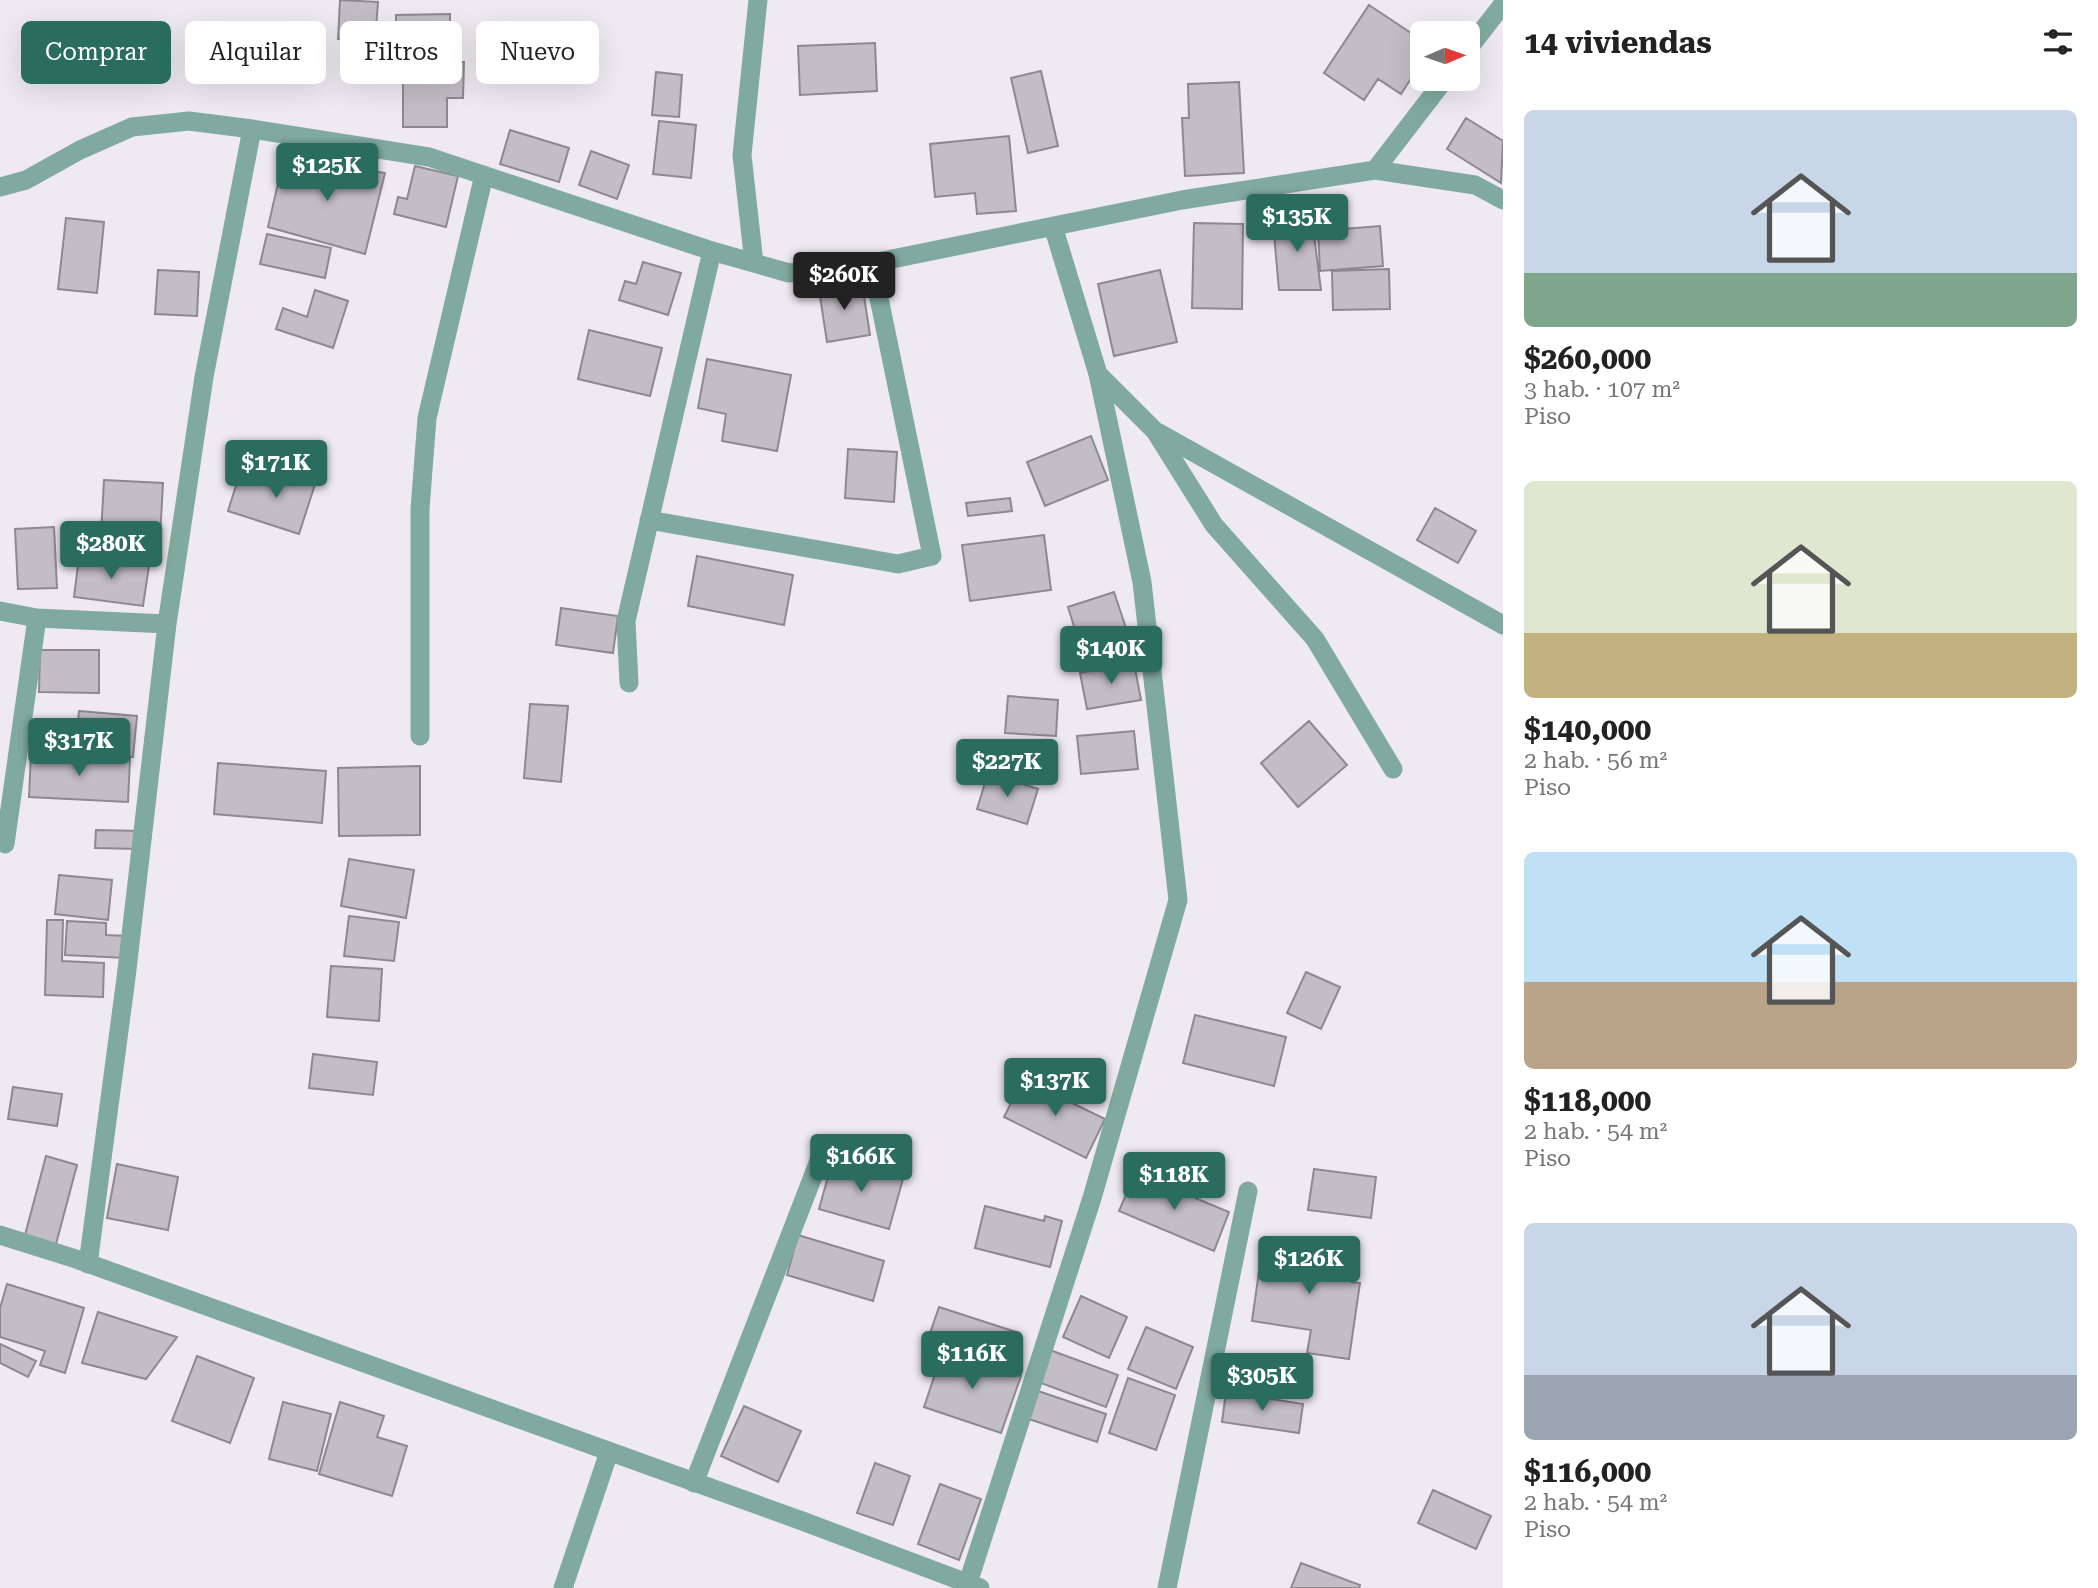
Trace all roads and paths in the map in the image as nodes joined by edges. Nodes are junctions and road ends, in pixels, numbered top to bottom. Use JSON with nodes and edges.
{"nodes":[{"id":1,"x":758,"y":0,"type":"edge"},
{"id":2,"x":1503,"y":4,"type":"edge"},
{"id":3,"x":1480,"y":34,"type":"edge"},
{"id":4,"x":1436,"y":91,"type":"edge"},
{"id":5,"x":253,"y":129,"type":"junction"},
{"id":6,"x":1375,"y":170,"type":"junction"},
{"id":7,"x":484,"y":175,"type":"junction"},
{"id":8,"x":0,"y":187,"type":"edge"},
{"id":9,"x":1503,"y":200,"type":"edge"},
{"id":10,"x":1053,"y":226,"type":"junction"},
{"id":11,"x":712,"y":251,"type":"junction"},
{"id":12,"x":754,"y":263,"type":"junction"},
{"id":13,"x":872,"y":264,"type":"junction"},
{"id":14,"x":1098,"y":374,"type":"junction"},
{"id":15,"x":1155,"y":431,"type":"junction"},
{"id":16,"x":649,"y":520,"type":"junction"},
{"id":17,"x":0,"y":611,"type":"edge"},
{"id":18,"x":37,"y":618,"type":"junction"},
{"id":19,"x":167,"y":624,"type":"junction"},
{"id":20,"x":1503,"y":625,"type":"edge"},
{"id":21,"x":629,"y":683,"type":"dead end"},
{"id":22,"x":419,"y":736,"type":"dead end"},
{"id":23,"x":1393,"y":769,"type":"dead end"},
{"id":24,"x":5,"y":844,"type":"dead end"},
{"id":25,"x":824,"y":1148,"type":"dead end"},
{"id":26,"x":1248,"y":1191,"type":"dead end"},
{"id":27,"x":0,"y":1235,"type":"edge"},
{"id":28,"x":88,"y":1264,"type":"junction"},
{"id":29,"x":609,"y":1452,"type":"junction"},
{"id":30,"x":695,"y":1483,"type":"junction"},
{"id":31,"x":974,"y":1586,"type":"edge"},
{"id":32,"x":563,"y":1588,"type":"edge"},
{"id":33,"x":1167,"y":1588,"type":"edge"}],
"edges":[{"from":1,"to":12,"type":"street"},
{"from":2,"to":3,"type":"street"},
{"from":4,"to":6,"type":"street"},
{"from":5,"to":7,"type":"street"},
{"from":5,"to":8,"type":"street"},
{"from":5,"to":19,"type":"street"},
{"from":6,"to":9,"type":"street"},
{"from":6,"to":10,"type":"street"},
{"from":7,"to":11,"type":"street"},
{"from":7,"to":22,"type":"street"},
{"from":10,"to":13,"type":"street"},
{"from":10,"to":14,"type":"street"},
{"from":11,"to":12,"type":"street"},
{"from":11,"to":16,"type":"street"},
{"from":12,"to":13,"type":"street"},
{"from":13,"to":16,"type":"street"},
{"from":14,"to":15,"type":"street"},
{"from":14,"to":31,"type":"street"},
{"from":15,"to":20,"type":"street"},
{"from":15,"to":23,"type":"street"},
{"from":16,"to":21,"type":"street"},
{"from":17,"to":18,"type":"street"},
{"from":18,"to":19,"type":"street"},
{"from":18,"to":24,"type":"street"},
{"from":19,"to":28,"type":"street"},
{"from":25,"to":30,"type":"street"},
{"from":26,"to":33,"type":"street"},
{"from":27,"to":28,"type":"street"},
{"from":28,"to":29,"type":"street"},
{"from":29,"to":30,"type":"street"},
{"from":29,"to":32,"type":"street"},
{"from":30,"to":31,"type":"street"}]}
